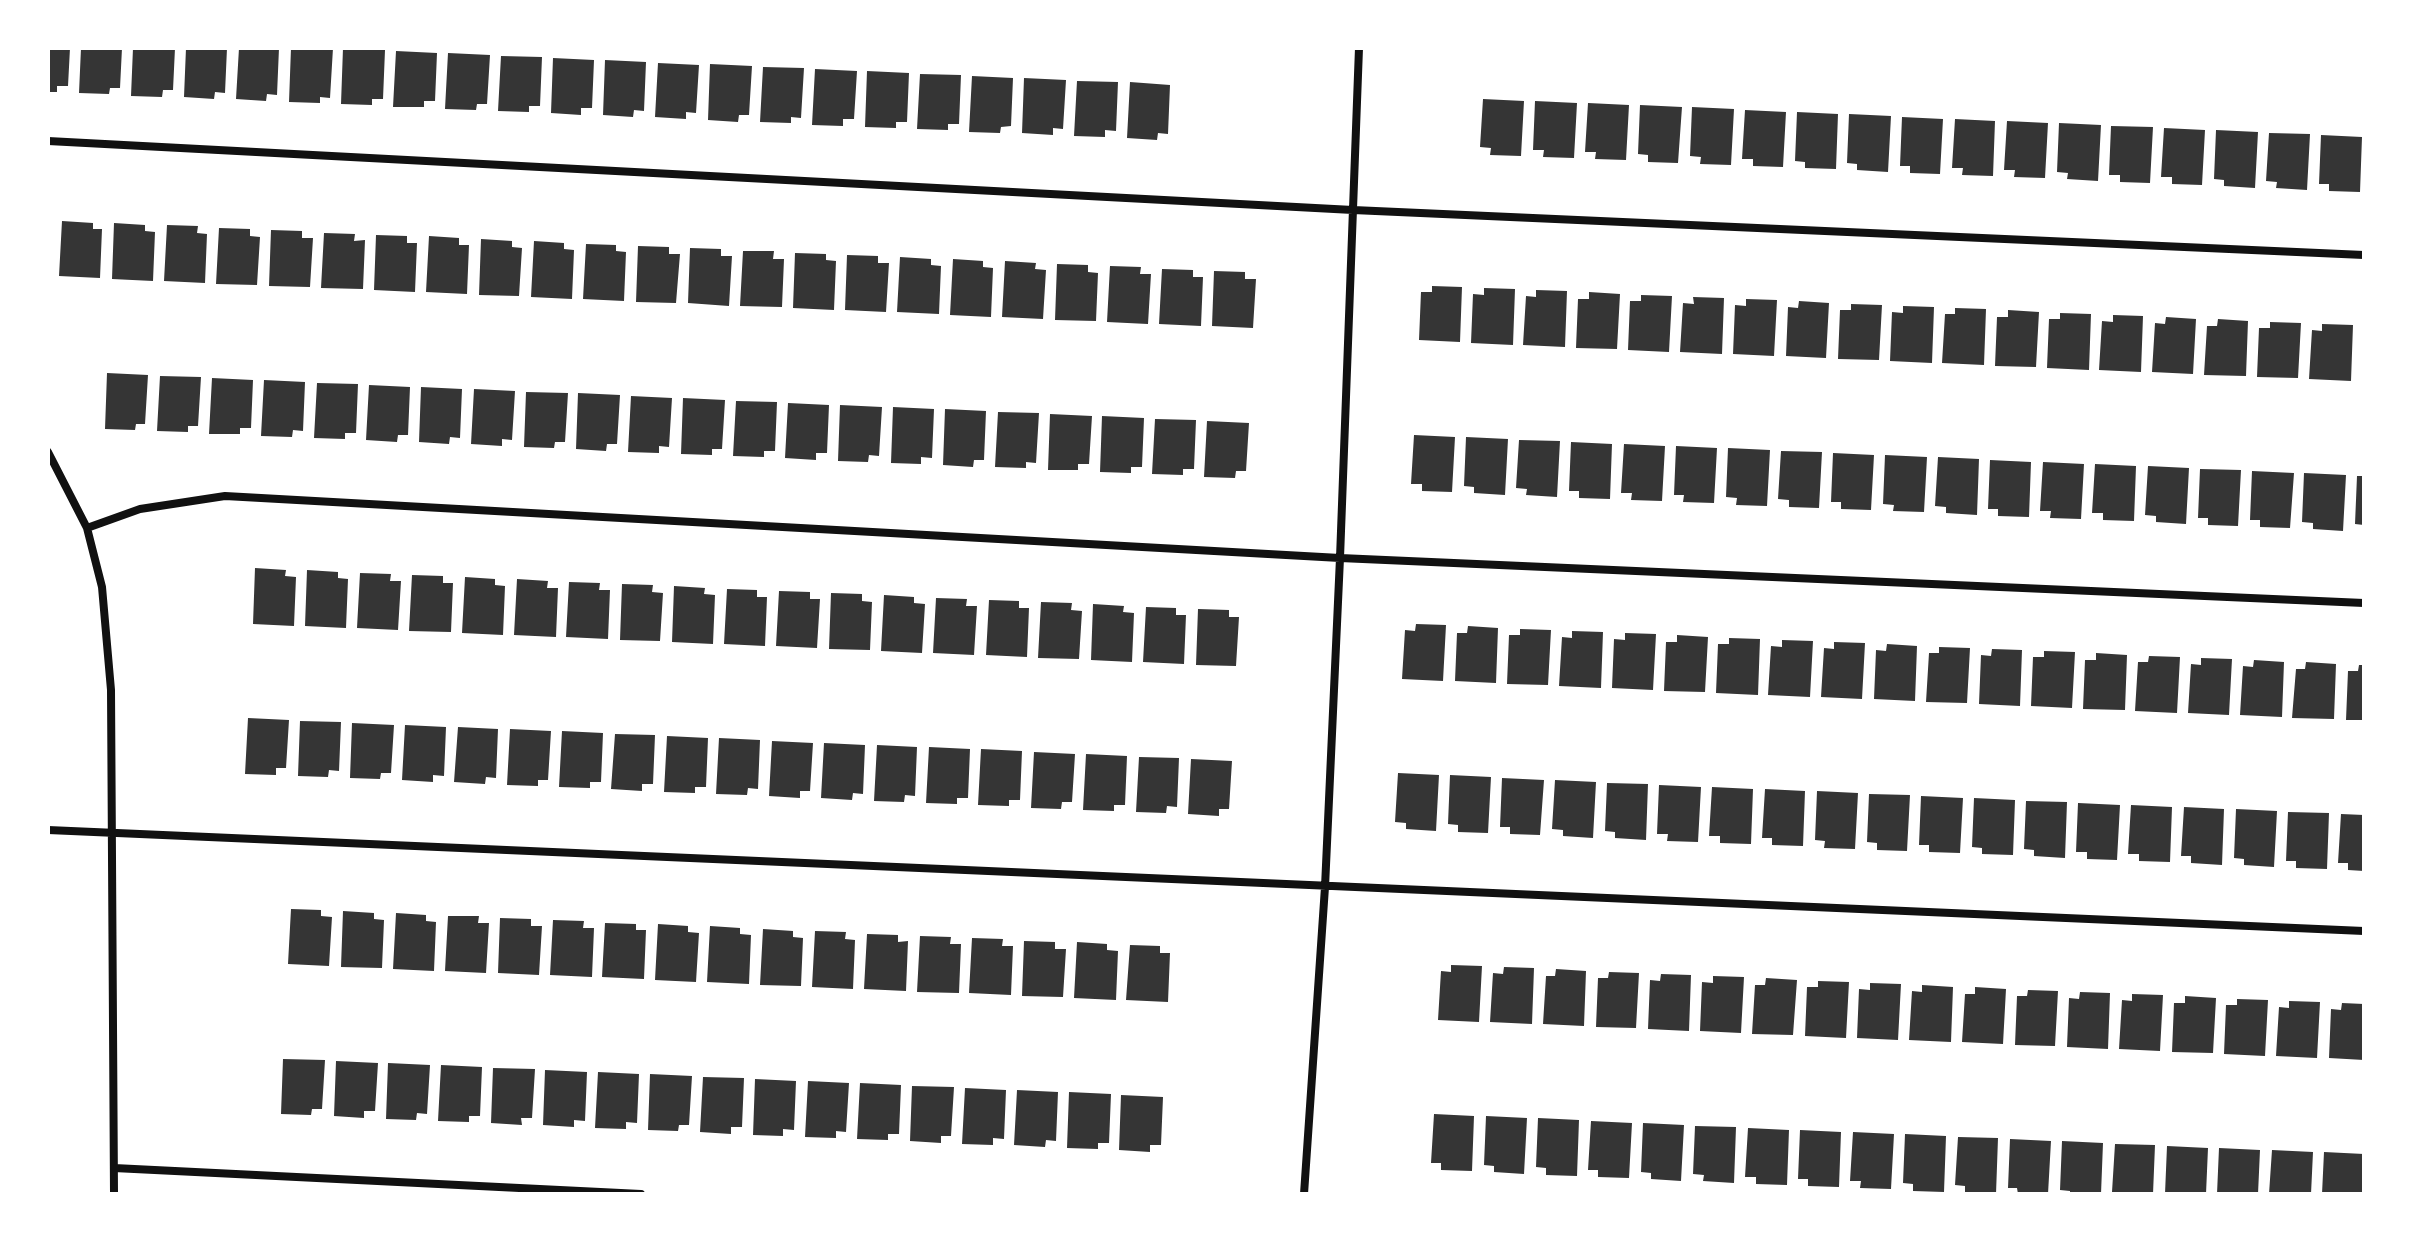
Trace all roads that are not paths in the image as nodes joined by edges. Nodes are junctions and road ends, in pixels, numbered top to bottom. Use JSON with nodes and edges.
{"nodes":[{"id":1,"x":1359,"y":48,"type":"edge"},
{"id":2,"x":48,"y":141,"type":"edge"},
{"id":3,"x":1353,"y":210,"type":"junction"},
{"id":4,"x":2364,"y":255,"type":"edge"},
{"id":5,"x":48,"y":452,"type":"edge"},
{"id":6,"x":87,"y":528,"type":"junction"},
{"id":7,"x":1340,"y":558,"type":"junction"},
{"id":8,"x":2364,"y":603,"type":"edge"},
{"id":9,"x":48,"y":830,"type":"edge"},
{"id":10,"x":113,"y":831,"type":"junction"},
{"id":11,"x":1325,"y":887,"type":"junction"},
{"id":12,"x":2364,"y":931,"type":"edge"},
{"id":13,"x":114,"y":1168,"type":"junction"},
{"id":14,"x":114,"y":1194,"type":"edge"},
{"id":15,"x":641,"y":1194,"type":"edge"},
{"id":16,"x":1304,"y":1194,"type":"edge"}],
"edges":[{"from":1,"to":3,"type":"street"},
{"from":2,"to":3,"type":"street"},
{"from":3,"to":4,"type":"street"},
{"from":3,"to":7,"type":"street"},
{"from":5,"to":6,"type":"street"},
{"from":6,"to":7,"type":"street"},
{"from":6,"to":10,"type":"street"},
{"from":7,"to":8,"type":"street"},
{"from":7,"to":11,"type":"street"},
{"from":9,"to":10,"type":"street"},
{"from":10,"to":11,"type":"street"},
{"from":10,"to":13,"type":"street"},
{"from":11,"to":12,"type":"street"},
{"from":11,"to":16,"type":"street"},
{"from":13,"to":14,"type":"street"},
{"from":13,"to":15,"type":"street"}]}
